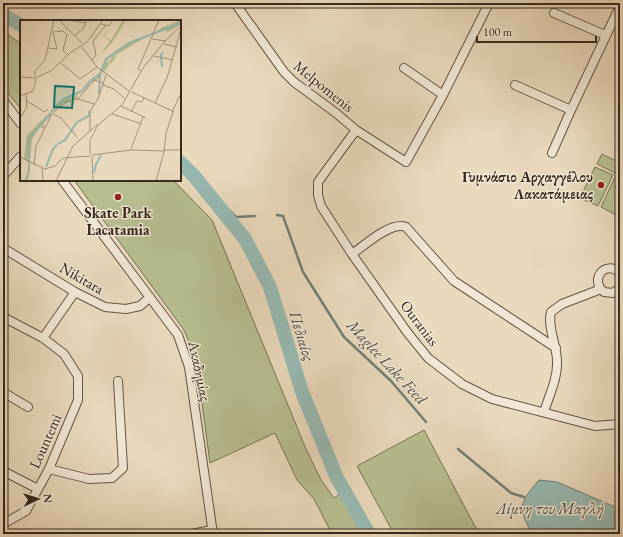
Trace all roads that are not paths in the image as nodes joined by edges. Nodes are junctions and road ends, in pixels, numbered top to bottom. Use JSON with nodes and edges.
{"nodes":[{"id":1,"x":489,"y":3,"type":"edge"},
{"id":2,"x":238,"y":4,"type":"edge"},
{"id":3,"x":620,"y":6,"type":"edge"},
{"id":4,"x":554,"y":13,"type":"dead end"},
{"id":5,"x":605,"y":35,"type":"junction"},
{"id":6,"x":404,"y":68,"type":"dead end"},
{"id":7,"x":515,"y":85,"type":"dead end"},
{"id":8,"x":443,"y":96,"type":"junction"},
{"id":9,"x":3,"y":100,"type":"edge"},
{"id":10,"x":571,"y":110,"type":"junction"},
{"id":11,"x":20,"y":123,"type":"edge"},
{"id":12,"x":356,"y":130,"type":"junction"},
{"id":13,"x":552,"y":153,"type":"dead end"},
{"id":14,"x":20,"y":157,"type":"edge"},
{"id":15,"x":3,"y":176,"type":"edge"},
{"id":16,"x":63,"y":181,"type":"edge"},
{"id":17,"x":3,"y":248,"type":"edge"},
{"id":18,"x":352,"y":254,"type":"junction"},
{"id":19,"x":620,"y":273,"type":"edge"},
{"id":20,"x":620,"y":288,"type":"edge"},
{"id":21,"x":601,"y":289,"type":"junction"},
{"id":22,"x":75,"y":292,"type":"junction"},
{"id":23,"x":150,"y":297,"type":"junction"},
{"id":24,"x":3,"y":317,"type":"edge"},
{"id":25,"x":43,"y":338,"type":"junction"},
{"id":26,"x":556,"y":348,"type":"junction"},
{"id":27,"x":118,"y":381,"type":"dead end"},
{"id":28,"x":3,"y":392,"type":"edge"},
{"id":29,"x":28,"y":407,"type":"dead end"},
{"id":30,"x":544,"y":412,"type":"junction"},
{"id":31,"x":620,"y":424,"type":"edge"},
{"id":32,"x":49,"y":469,"type":"junction"},
{"id":33,"x":3,"y":471,"type":"edge"},
{"id":34,"x":38,"y":490,"type":"junction"},
{"id":35,"x":3,"y":524,"type":"edge"},
{"id":36,"x":212,"y":532,"type":"edge"},
{"id":37,"x":191,"y":534,"type":"edge"}],
"edges":[{"from":1,"to":8,"type":"street"},
{"from":2,"to":12,"type":"street","name":"Melpomenis"},
{"from":3,"to":5,"type":"street"},
{"from":4,"to":5,"type":"street"},
{"from":5,"to":10,"type":"street"},
{"from":6,"to":8,"type":"street"},
{"from":7,"to":10,"type":"street"},
{"from":8,"to":12,"type":"street","name":"Melpomenis"},
{"from":9,"to":11,"type":"street"},
{"from":10,"to":13,"type":"street"},
{"from":12,"to":18,"type":"street","name":"Ouranias"},
{"from":14,"to":15,"type":"street"},
{"from":16,"to":23,"type":"street","name":"Ακαδημίας"},
{"from":17,"to":22,"type":"street","name":"Nikitara"},
{"from":18,"to":26,"type":"street"},
{"from":18,"to":30,"type":"street","name":"Ouranias"},
{"from":19,"to":21,"type":"street"},
{"from":20,"to":21,"type":"street"},
{"from":21,"to":26,"type":"street"},
{"from":22,"to":23,"type":"street","name":"Nikitara"},
{"from":22,"to":25,"type":"street"},
{"from":23,"to":36,"type":"street","name":"Ακαδημίας"},
{"from":24,"to":25,"type":"street"},
{"from":25,"to":32,"type":"street","name":"Lountemi"},
{"from":26,"to":30,"type":"street"},
{"from":27,"to":32,"type":"street"},
{"from":28,"to":29,"type":"street"},
{"from":30,"to":31,"type":"street","name":"Ouranias"},
{"from":32,"to":34,"type":"street","name":"Lountemi"},
{"from":33,"to":34,"type":"street"},
{"from":34,"to":35,"type":"street","name":"Lountemi"},
{"from":36,"to":37,"type":"street"}]}
